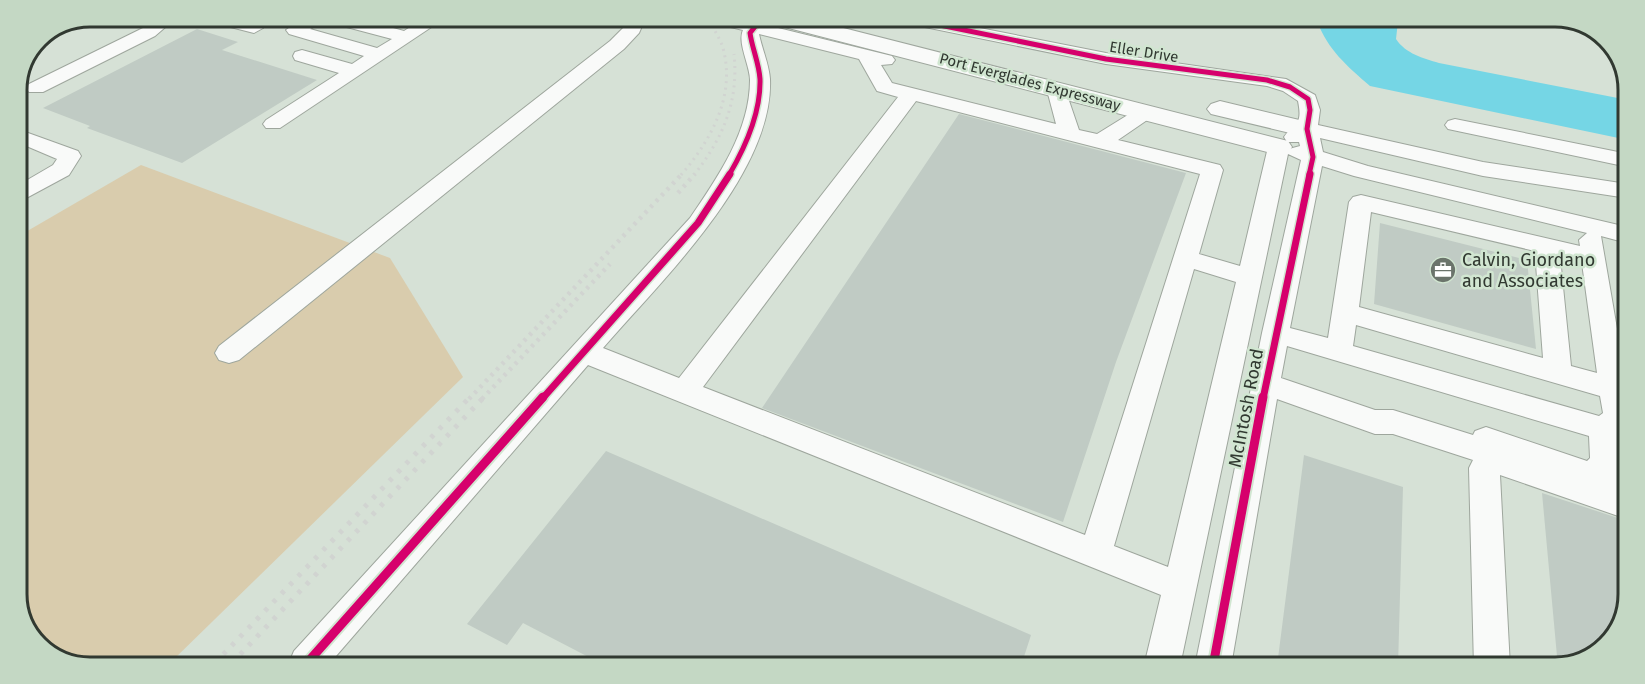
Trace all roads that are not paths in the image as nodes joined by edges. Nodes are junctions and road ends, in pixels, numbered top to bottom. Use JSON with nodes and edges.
{"nodes":[{"id":1,"x":155,"y":27,"type":"edge"},
{"id":2,"x":250,"y":27,"type":"edge"},
{"id":3,"x":300,"y":27,"type":"edge"},
{"id":4,"x":368,"y":27,"type":"edge"},
{"id":5,"x":422,"y":27,"type":"edge"},
{"id":6,"x":634,"y":27,"type":"edge"},
{"id":7,"x":755,"y":27,"type":"edge"},
{"id":8,"x":770,"y":27,"type":"edge"},
{"id":9,"x":824,"y":27,"type":"edge"},
{"id":10,"x":856,"y":27,"type":"edge"},
{"id":11,"x":254,"y":28,"type":"dead end"},
{"id":12,"x":407,"y":37,"type":"junction"},
{"id":13,"x":905,"y":42,"type":"edge"},
{"id":14,"x":379,"y":55,"type":"junction"},
{"id":15,"x":302,"y":56,"type":"dead end"},
{"id":16,"x":867,"y":56,"type":"junction"},
{"id":17,"x":354,"y":71,"type":"junction"},
{"id":18,"x":36,"y":88,"type":"dead end"},
{"id":19,"x":1057,"y":90,"type":"junction"},
{"id":20,"x":911,"y":94,"type":"junction"},
{"id":21,"x":1146,"y":112,"type":"junction"},
{"id":22,"x":273,"y":124,"type":"dead end"},
{"id":23,"x":1455,"y":125,"type":"dead end"},
{"id":24,"x":1307,"y":129,"type":"junction"},
{"id":25,"x":1068,"y":133,"type":"junction"},
{"id":26,"x":27,"y":139,"type":"edge"},
{"id":27,"x":1101,"y":141,"type":"junction"},
{"id":28,"x":1546,"y":144,"type":"junction"},
{"id":29,"x":1279,"y":147,"type":"junction"},
{"id":30,"x":1313,"y":157,"type":"junction"},
{"id":31,"x":1618,"y":159,"type":"edge"},
{"id":32,"x":1454,"y":162,"type":"junction"},
{"id":33,"x":1618,"y":188,"type":"edge"},
{"id":34,"x":27,"y":189,"type":"edge"},
{"id":35,"x":1590,"y":227,"type":"junction"},
{"id":36,"x":1618,"y":231,"type":"edge"},
{"id":37,"x":1547,"y":247,"type":"junction"},
{"id":38,"x":1593,"y":257,"type":"junction"},
{"id":39,"x":1185,"y":258,"type":"junction"},
{"id":40,"x":1248,"y":277,"type":"junction"},
{"id":41,"x":1345,"y":313,"type":"junction"},
{"id":42,"x":1275,"y":333,"type":"junction"},
{"id":43,"x":584,"y":352,"type":"junction"},
{"id":44,"x":1339,"y":352,"type":"junction"},
{"id":45,"x":229,"y":353,"type":"dead end"},
{"id":46,"x":1558,"y":373,"type":"junction"},
{"id":47,"x":1266,"y":384,"type":"junction"},
{"id":48,"x":1614,"y":389,"type":"junction"},
{"id":49,"x":684,"y":392,"type":"junction"},
{"id":50,"x":1340,"y":410,"type":"junction"},
{"id":51,"x":1604,"y":429,"type":"junction"},
{"id":52,"x":1499,"y":468,"type":"junction"},
{"id":53,"x":1592,"y":474,"type":"junction"},
{"id":54,"x":1618,"y":484,"type":"edge"},
{"id":55,"x":1618,"y":503,"type":"edge"},
{"id":56,"x":1095,"y":554,"type":"junction"},
{"id":57,"x":1179,"y":587,"type":"junction"},
{"id":58,"x":312,"y":657,"type":"edge"},
{"id":59,"x":1164,"y":657,"type":"edge"},
{"id":60,"x":1215,"y":657,"type":"edge"},
{"id":61,"x":1492,"y":657,"type":"edge"}],
"edges":[{"from":1,"to":18,"type":"street"},
{"from":2,"to":11,"type":"street"},
{"from":3,"to":14,"type":"street"},
{"from":4,"to":12,"type":"street"},
{"from":5,"to":12,"type":"street"},
{"from":6,"to":45,"type":"street"},
{"from":7,"to":43,"type":"street"},
{"from":8,"to":16,"type":"street","name":"Eller Drive"},
{"from":9,"to":13,"type":"highway","name":"Port Everglades Expressway"},
{"from":10,"to":13,"type":"highway","name":"Port Everglades Expressway"},
{"from":12,"to":14,"type":"street"},
{"from":13,"to":16,"type":"street","name":"Eller Drive"},
{"from":13,"to":19,"type":"highway","name":"Port Everglades Expressway"},
{"from":13,"to":24,"type":"highway","name":"Port Everglades Expressway"},
{"from":13,"to":24,"type":"street","name":"Eller Drive"},
{"from":14,"to":17,"type":"street"},
{"from":15,"to":17,"type":"street"},
{"from":16,"to":20,"type":"street"},
{"from":17,"to":22,"type":"street"},
{"from":19,"to":21,"type":"highway","name":"Port Everglades Expressway"},
{"from":19,"to":25,"type":"street"},
{"from":20,"to":25,"type":"street"},
{"from":20,"to":49,"type":"street"},
{"from":21,"to":27,"type":"street"},
{"from":21,"to":29,"type":"highway","name":"Port Everglades Expressway"},
{"from":23,"to":28,"type":"street"},
{"from":24,"to":29,"type":"street"},
{"from":24,"to":30,"type":"street","name":"Eller Drive"},
{"from":24,"to":32,"type":"street"},
{"from":25,"to":27,"type":"street"},
{"from":26,"to":34,"type":"street"},
{"from":27,"to":39,"type":"street"},
{"from":28,"to":31,"type":"street"},
{"from":28,"to":32,"type":"street"},
{"from":29,"to":30,"type":"street"},
{"from":29,"to":40,"type":"street","name":"McIntosh Road"},
{"from":30,"to":35,"type":"street"},
{"from":30,"to":42,"type":"street","name":"McIntosh Road"},
{"from":32,"to":33,"type":"street"},
{"from":35,"to":36,"type":"street"},
{"from":35,"to":38,"type":"street"},
{"from":37,"to":38,"type":"street"},
{"from":37,"to":41,"type":"street"},
{"from":37,"to":46,"type":"street"},
{"from":38,"to":48,"type":"street"},
{"from":39,"to":40,"type":"street"},
{"from":39,"to":56,"type":"street"},
{"from":40,"to":57,"type":"street","name":"McIntosh Road"},
{"from":41,"to":44,"type":"street"},
{"from":41,"to":46,"type":"street"},
{"from":42,"to":44,"type":"street"},
{"from":42,"to":47,"type":"street","name":"McIntosh Road"},
{"from":43,"to":49,"type":"street"},
{"from":43,"to":58,"type":"street"},
{"from":44,"to":51,"type":"street"},
{"from":46,"to":48,"type":"street"},
{"from":47,"to":50,"type":"street"},
{"from":47,"to":60,"type":"street","name":"McIntosh Road"},
{"from":48,"to":51,"type":"street"},
{"from":49,"to":56,"type":"street"},
{"from":50,"to":52,"type":"street"},
{"from":50,"to":53,"type":"street"},
{"from":51,"to":53,"type":"street"},
{"from":52,"to":55,"type":"street"},
{"from":52,"to":61,"type":"street"},
{"from":53,"to":54,"type":"street"},
{"from":56,"to":57,"type":"street"},
{"from":57,"to":59,"type":"street","name":"McIntosh Road"}]}
